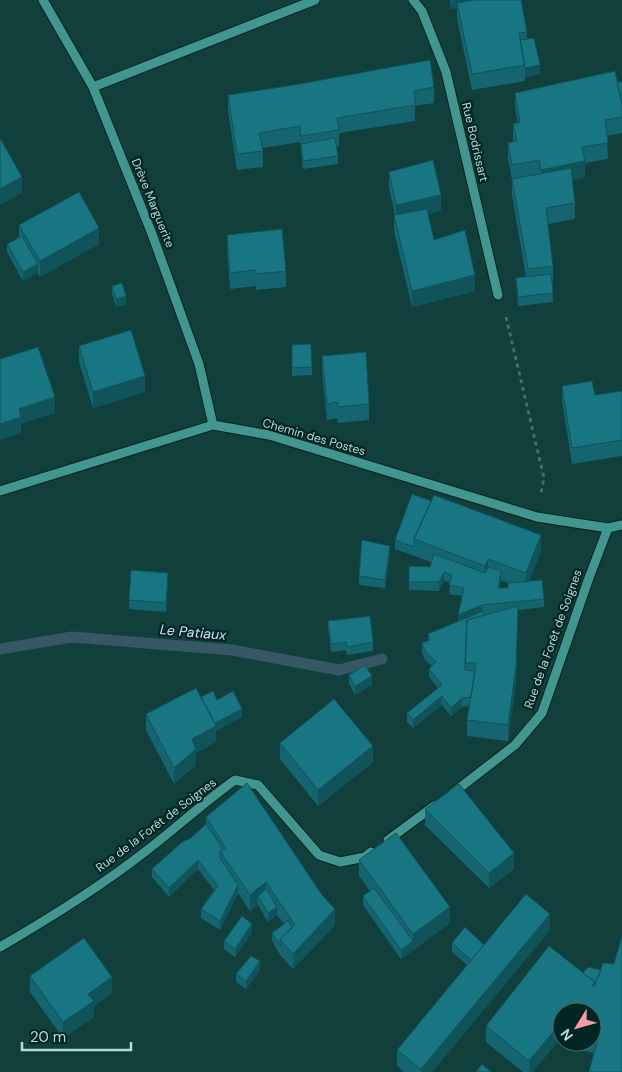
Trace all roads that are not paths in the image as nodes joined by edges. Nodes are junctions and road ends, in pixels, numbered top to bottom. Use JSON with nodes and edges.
{"nodes":[{"id":1,"x":44,"y":0,"type":"edge"},
{"id":2,"x":315,"y":0,"type":"edge"},
{"id":3,"x":413,"y":0,"type":"edge"},
{"id":4,"x":93,"y":88,"type":"junction"},
{"id":5,"x":498,"y":295,"type":"road end"},
{"id":6,"x":213,"y":425,"type":"junction"},
{"id":7,"x":0,"y":490,"type":"edge"},
{"id":8,"x":622,"y":525,"type":"edge"},
{"id":9,"x":608,"y":528,"type":"junction"},
{"id":10,"x":0,"y":947,"type":"edge"}],
"edges":[{"from":1,"to":4,"type":"street","name":"Drève Marguerite"},
{"from":2,"to":4,"type":"street"},
{"from":3,"to":5,"type":"street","name":"Rue Bodrissart"},
{"from":4,"to":6,"type":"street","name":"Drève Marguerite"},
{"from":6,"to":7,"type":"street","name":"Chemin des Postes"},
{"from":6,"to":9,"type":"street","name":"Chemin des Postes"},
{"from":8,"to":9,"type":"street","name":"Chemin des Postes"},
{"from":9,"to":10,"type":"street","name":"Rue de la Forêt de Soignes"}]}
